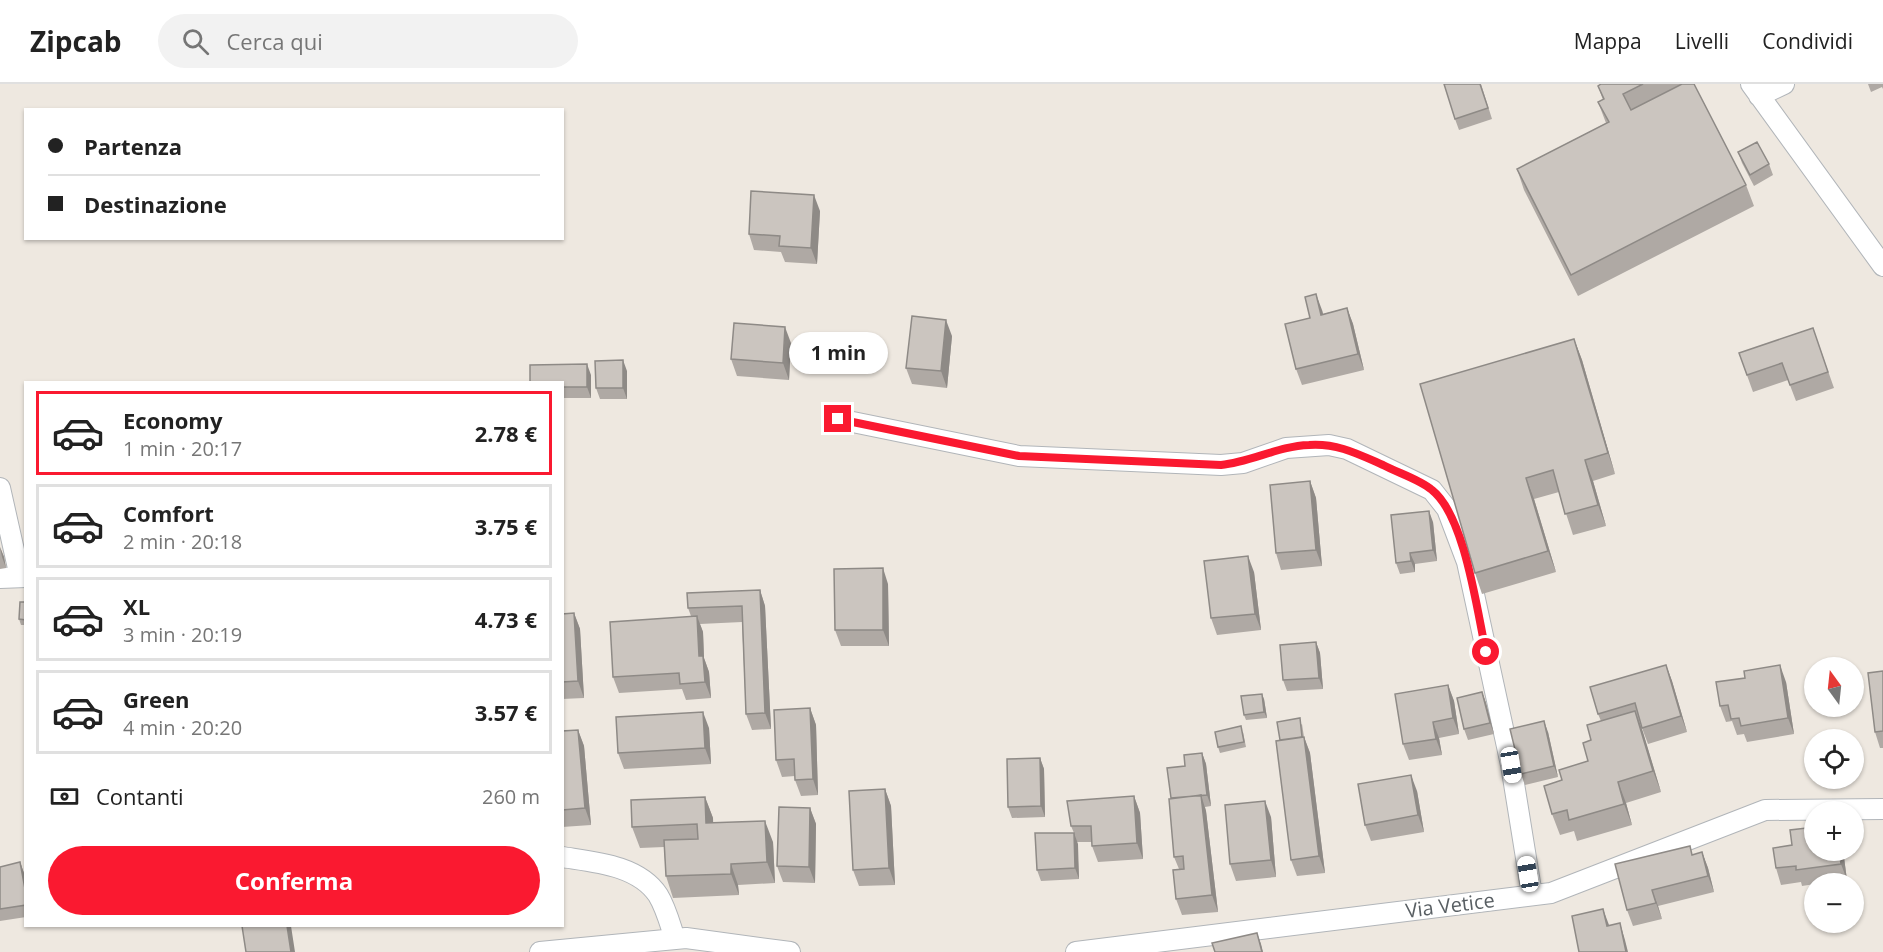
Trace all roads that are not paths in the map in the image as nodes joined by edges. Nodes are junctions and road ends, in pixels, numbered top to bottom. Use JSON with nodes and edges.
{"nodes":[{"id":1,"x":1784,"y":84,"type":"edge"},
{"id":2,"x":1755,"y":90,"type":"edge"},
{"id":3,"x":1883,"y":266,"type":"edge"},
{"id":4,"x":838,"y":419,"type":"dead end"},
{"id":5,"x":0,"y":488,"type":"edge"},
{"id":6,"x":15,"y":577,"type":"edge"},
{"id":7,"x":1883,"y":809,"type":"edge"},
{"id":8,"x":564,"y":857,"type":"edge"},
{"id":9,"x":1532,"y":895,"type":"junction"},
{"id":10,"x":675,"y":939,"type":"junction"},
{"id":11,"x":540,"y":952,"type":"edge"},
{"id":12,"x":790,"y":952,"type":"edge"},
{"id":13,"x":1076,"y":952,"type":"edge"}],
"edges":[{"from":1,"to":2,"type":"street"},
{"from":2,"to":3,"type":"street"},
{"from":4,"to":9,"type":"street"},
{"from":5,"to":6,"type":"street"},
{"from":7,"to":9,"type":"street","name":"Via Vetice"},
{"from":8,"to":10,"type":"street"},
{"from":9,"to":13,"type":"street","name":"Via Vetice"},
{"from":10,"to":11,"type":"street"},
{"from":10,"to":12,"type":"street"}]}
